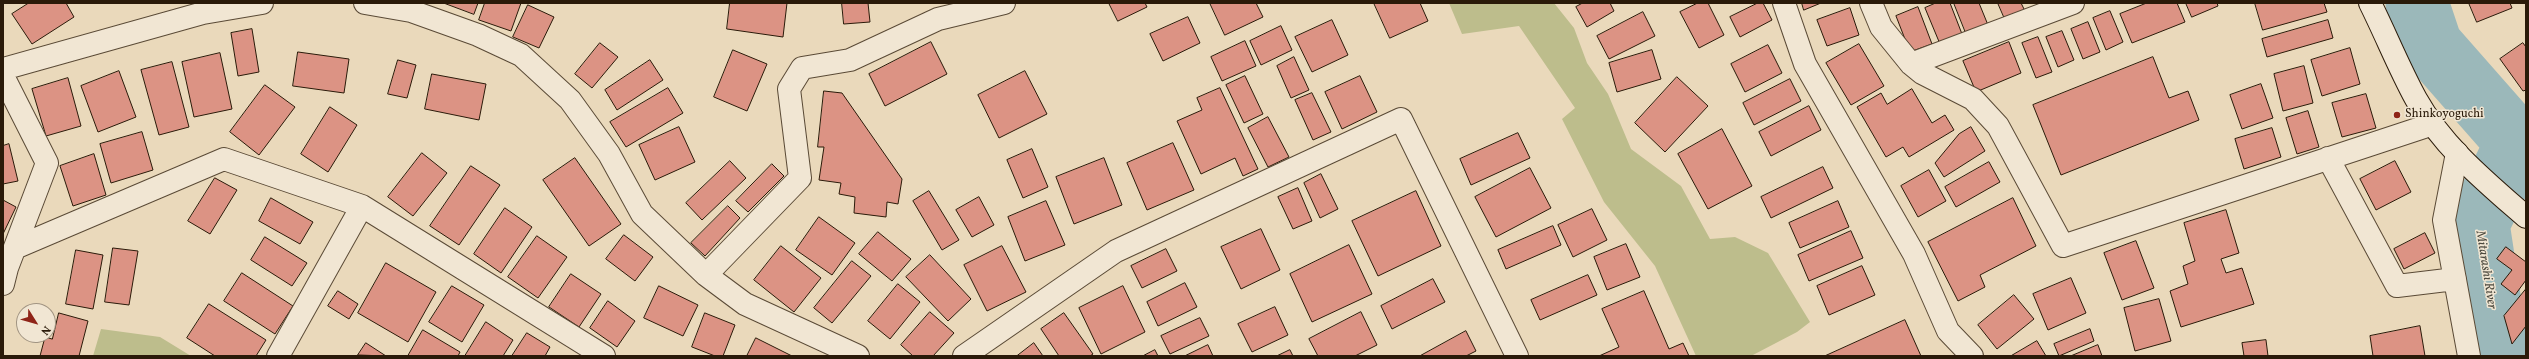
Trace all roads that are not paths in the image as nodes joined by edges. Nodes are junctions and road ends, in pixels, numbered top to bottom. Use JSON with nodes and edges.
{"nodes":[{"id":1,"x":262,"y":3,"type":"edge"},
{"id":2,"x":365,"y":3,"type":"edge"},
{"id":3,"x":1004,"y":3,"type":"edge"},
{"id":4,"x":1784,"y":3,"type":"edge"},
{"id":5,"x":1871,"y":3,"type":"edge"},
{"id":6,"x":2074,"y":3,"type":"edge"},
{"id":7,"x":2370,"y":3,"type":"edge"},
{"id":8,"x":1911,"y":64,"type":"junction"},
{"id":9,"x":3,"y":69,"type":"edge"},
{"id":10,"x":3,"y":76,"type":"edge"},
{"id":11,"x":2433,"y":124,"type":"junction"},
{"id":12,"x":2458,"y":153,"type":"junction"},
{"id":13,"x":2328,"y":158,"type":"junction"},
{"id":14,"x":362,"y":206,"type":"junction"},
{"id":15,"x":2526,"y":217,"type":"edge"},
{"id":16,"x":15,"y":248,"type":"junction"},
{"id":17,"x":706,"y":275,"type":"junction"},
{"id":18,"x":2455,"y":279,"type":"junction"},
{"id":19,"x":3,"y":284,"type":"edge"},
{"id":20,"x":278,"y":356,"type":"edge"},
{"id":21,"x":604,"y":356,"type":"edge"},
{"id":22,"x":858,"y":356,"type":"edge"},
{"id":23,"x":964,"y":356,"type":"edge"},
{"id":24,"x":1517,"y":356,"type":"edge"},
{"id":25,"x":1972,"y":356,"type":"edge"},
{"id":26,"x":2469,"y":356,"type":"edge"}],
"edges":[{"from":1,"to":9,"type":"street"},
{"from":2,"to":17,"type":"street"},
{"from":3,"to":17,"type":"street"},
{"from":4,"to":25,"type":"street"},
{"from":5,"to":8,"type":"street"},
{"from":6,"to":8,"type":"street"},
{"from":7,"to":11,"type":"street"},
{"from":8,"to":13,"type":"street"},
{"from":10,"to":16,"type":"street"},
{"from":11,"to":12,"type":"street"},
{"from":11,"to":13,"type":"street"},
{"from":12,"to":15,"type":"street"},
{"from":12,"to":18,"type":"street"},
{"from":13,"to":18,"type":"street"},
{"from":14,"to":16,"type":"street"},
{"from":14,"to":20,"type":"street"},
{"from":14,"to":21,"type":"street"},
{"from":16,"to":19,"type":"street"},
{"from":17,"to":22,"type":"street"},
{"from":18,"to":26,"type":"street"},
{"from":23,"to":24,"type":"street"}]}
